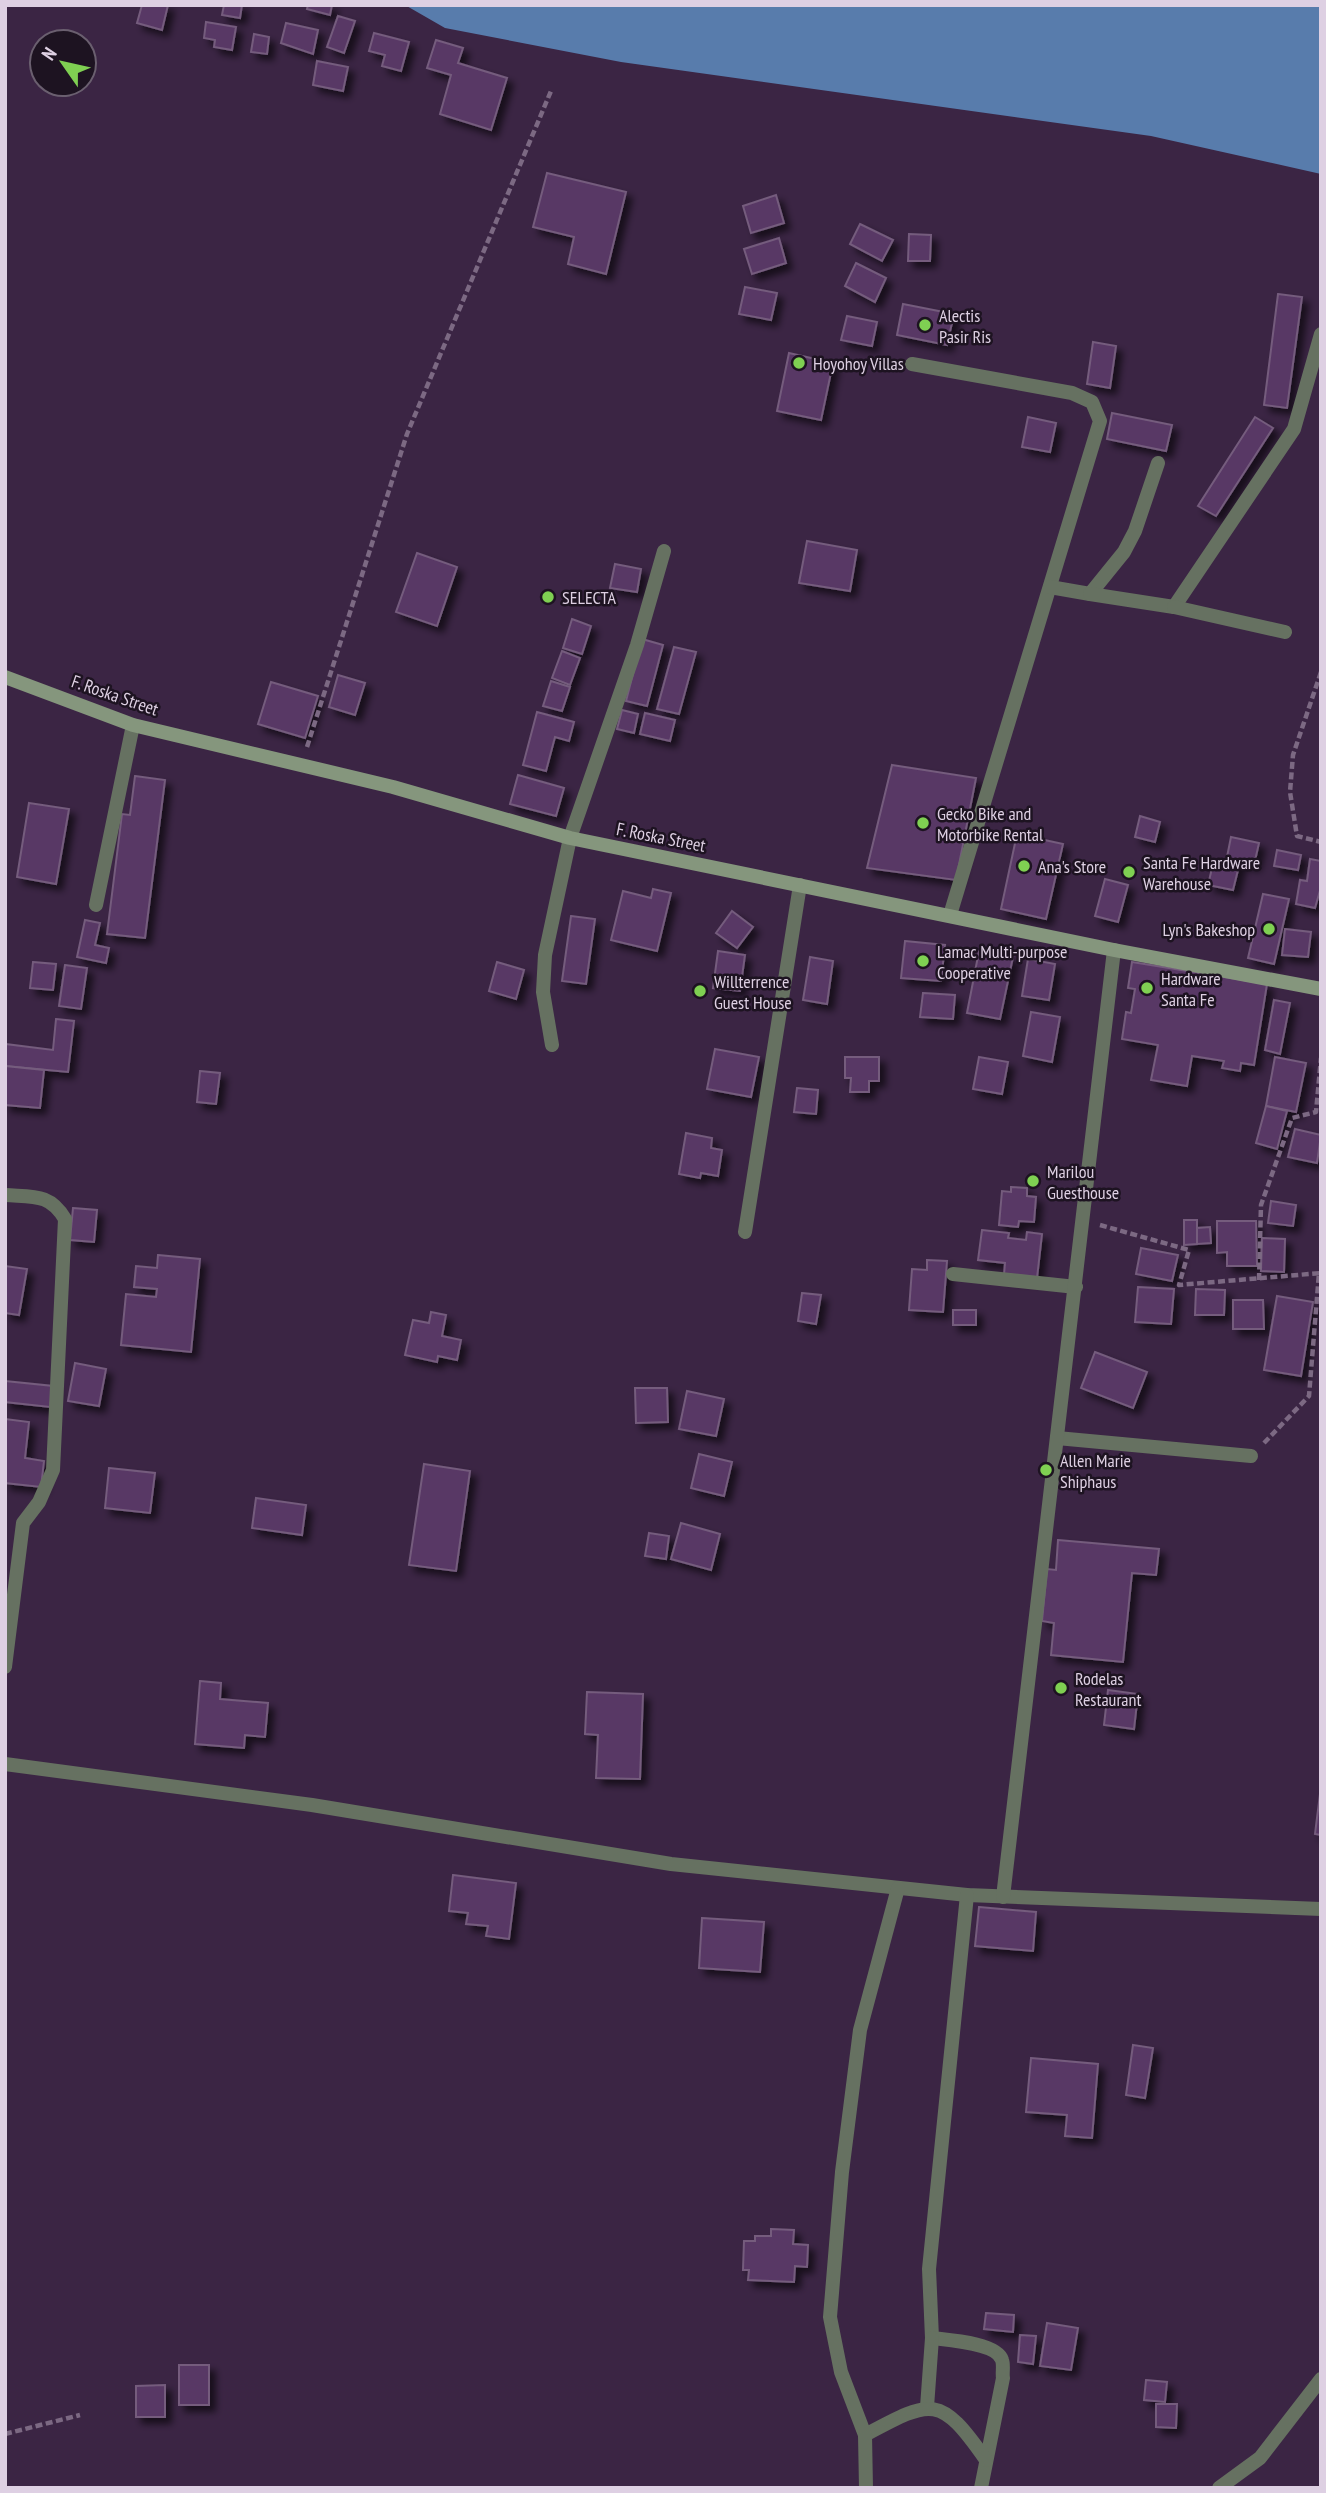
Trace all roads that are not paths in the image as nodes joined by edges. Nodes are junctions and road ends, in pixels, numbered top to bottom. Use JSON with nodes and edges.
{"nodes":[{"id":1,"x":1321,"y":334,"type":"edge"},
{"id":2,"x":912,"y":364,"type":"dead end"},
{"id":3,"x":1158,"y":463,"type":"dead end"},
{"id":4,"x":664,"y":551,"type":"dead end"},
{"id":5,"x":1050,"y":587,"type":"junction"},
{"id":6,"x":1090,"y":594,"type":"junction"},
{"id":7,"x":1174,"y":607,"type":"junction"},
{"id":8,"x":1285,"y":632,"type":"dead end"},
{"id":9,"x":5,"y":677,"type":"edge"},
{"id":10,"x":133,"y":725,"type":"junction"},
{"id":11,"x":570,"y":838,"type":"junction"},
{"id":12,"x":800,"y":885,"type":"junction"},
{"id":13,"x":96,"y":905,"type":"dead end"},
{"id":14,"x":950,"y":915,"type":"junction"},
{"id":15,"x":1114,"y":950,"type":"junction"},
{"id":16,"x":1321,"y":989,"type":"edge"},
{"id":17,"x":552,"y":1045,"type":"dead end"},
{"id":18,"x":5,"y":1195,"type":"edge"},
{"id":19,"x":745,"y":1232,"type":"dead end"},
{"id":20,"x":953,"y":1274,"type":"dead end"},
{"id":21,"x":1076,"y":1287,"type":"junction"},
{"id":22,"x":1056,"y":1438,"type":"junction"},
{"id":23,"x":1251,"y":1456,"type":"road end"},
{"id":24,"x":5,"y":1667,"type":"edge"},
{"id":25,"x":5,"y":1764,"type":"edge"},
{"id":26,"x":898,"y":1888,"type":"junction"},
{"id":27,"x":967,"y":1895,"type":"junction"},
{"id":28,"x":1003,"y":1897,"type":"junction"},
{"id":29,"x":1321,"y":1909,"type":"edge"},
{"id":30,"x":932,"y":2338,"type":"junction"},
{"id":31,"x":1321,"y":2379,"type":"edge"},
{"id":32,"x":928,"y":2407,"type":"junction"},
{"id":33,"x":865,"y":2435,"type":"junction"},
{"id":34,"x":986,"y":2460,"type":"junction"},
{"id":35,"x":866,"y":2488,"type":"edge"},
{"id":36,"x":981,"y":2488,"type":"edge"},
{"id":37,"x":1219,"y":2488,"type":"edge"}],
"edges":[{"from":1,"to":7,"type":"street"},
{"from":2,"to":5,"type":"street"},
{"from":3,"to":6,"type":"street"},
{"from":4,"to":11,"type":"street"},
{"from":5,"to":6,"type":"street"},
{"from":5,"to":14,"type":"street"},
{"from":6,"to":7,"type":"street"},
{"from":7,"to":8,"type":"street"},
{"from":9,"to":10,"type":"main road","name":"F. Roska Street"},
{"from":10,"to":11,"type":"main road","name":"F. Roska Street"},
{"from":10,"to":13,"type":"street"},
{"from":11,"to":12,"type":"main road","name":"F. Roska Street"},
{"from":11,"to":17,"type":"street"},
{"from":12,"to":14,"type":"main road","name":"F. Roska Street"},
{"from":12,"to":19,"type":"street"},
{"from":14,"to":15,"type":"main road","name":"F. Roska Street"},
{"from":15,"to":16,"type":"main road","name":"F. Roska Street"},
{"from":15,"to":21,"type":"street"},
{"from":18,"to":24,"type":"street"},
{"from":20,"to":21,"type":"street"},
{"from":21,"to":22,"type":"street"},
{"from":22,"to":23,"type":"street"},
{"from":22,"to":28,"type":"street"},
{"from":25,"to":26,"type":"street"},
{"from":26,"to":27,"type":"street"},
{"from":26,"to":33,"type":"street"},
{"from":27,"to":28,"type":"street"},
{"from":27,"to":30,"type":"street"},
{"from":28,"to":29,"type":"street"},
{"from":30,"to":32,"type":"street"},
{"from":30,"to":34,"type":"street"},
{"from":31,"to":37,"type":"street"},
{"from":32,"to":33,"type":"street"},
{"from":32,"to":34,"type":"street"},
{"from":33,"to":35,"type":"street"},
{"from":34,"to":36,"type":"street"}]}
